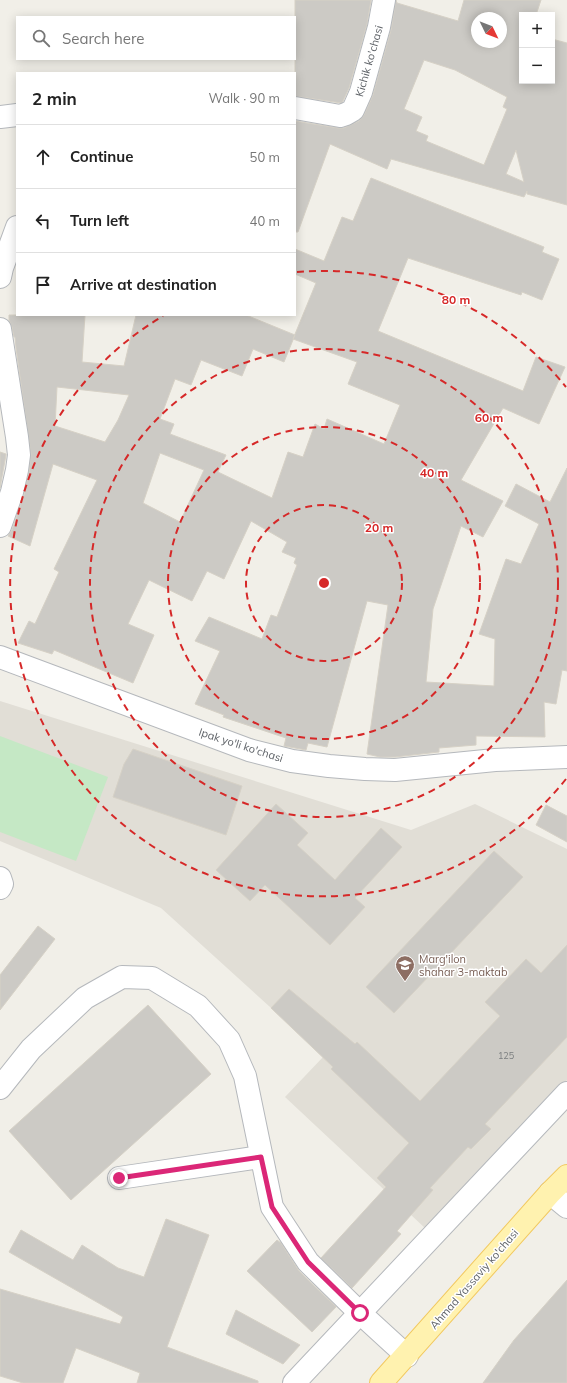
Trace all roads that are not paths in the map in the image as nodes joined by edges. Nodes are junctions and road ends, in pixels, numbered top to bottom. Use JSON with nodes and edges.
{"nodes":[{"id":1,"x":384,"y":0,"type":"edge"},
{"id":2,"x":296,"y":108,"type":"edge"},
{"id":3,"x":16,"y":115,"type":"edge"},
{"id":4,"x":0,"y":117,"type":"edge"},
{"id":5,"x":16,"y":231,"type":"edge"},
{"id":6,"x":0,"y":277,"type":"edge"},
{"id":7,"x":0,"y":329,"type":"edge"},
{"id":8,"x":0,"y":526,"type":"edge"},
{"id":9,"x":1,"y":659,"type":"edge"},
{"id":10,"x":567,"y":757,"type":"edge"},
{"id":11,"x":0,"y":878,"type":"edge"},
{"id":12,"x":0,"y":888,"type":"edge"},
{"id":13,"x":0,"y":1088,"type":"edge"},
{"id":14,"x":567,"y":1093,"type":"edge"},
{"id":15,"x":261,"y":1157,"type":"junction"},
{"id":16,"x":567,"y":1176,"type":"edge"},
{"id":17,"x":119,"y":1178,"type":"dead end"},
{"id":18,"x":550,"y":1193,"type":"junction"},
{"id":19,"x":567,"y":1207,"type":"edge"},
{"id":20,"x":360,"y":1313,"type":"junction"},
{"id":21,"x":406,"y":1356,"type":"junction"},
{"id":22,"x":294,"y":1383,"type":"edge"},
{"id":23,"x":381,"y":1383,"type":"edge"}],
"edges":[{"from":1,"to":2,"type":"street","name":"Kichik ko'chasi"},
{"from":3,"to":4,"type":"street"},
{"from":5,"to":6,"type":"street"},
{"from":7,"to":8,"type":"street"},
{"from":9,"to":10,"type":"street","name":"Ipak yo'li ko'chasi"},
{"from":11,"to":12,"type":"street"},
{"from":13,"to":15,"type":"street"},
{"from":14,"to":20,"type":"street"},
{"from":15,"to":17,"type":"street"},
{"from":15,"to":20,"type":"street"},
{"from":16,"to":18,"type":"main road","name":"Ahmad Yassaviy ko'chasi"},
{"from":18,"to":19,"type":"street"},
{"from":18,"to":21,"type":"main road","name":"Ahmad Yassaviy ko'chasi"},
{"from":20,"to":21,"type":"street"},
{"from":20,"to":22,"type":"street"},
{"from":21,"to":23,"type":"main road","name":"Ahmad Yassaviy ko'chasi"}]}
